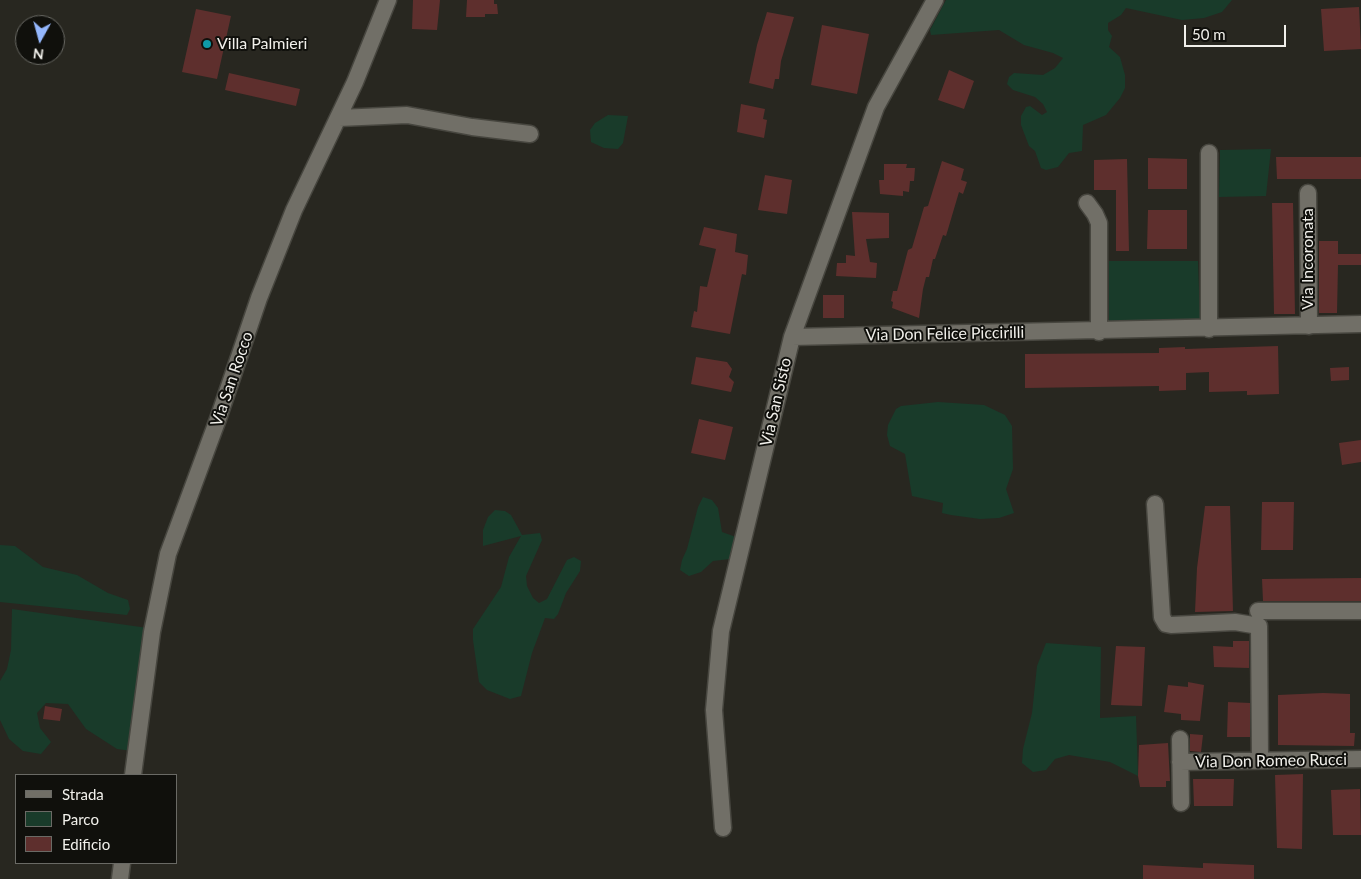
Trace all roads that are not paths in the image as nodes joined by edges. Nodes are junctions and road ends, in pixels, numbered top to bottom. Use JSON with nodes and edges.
{"nodes":[{"id":1,"x":388,"y":0,"type":"edge"},
{"id":2,"x":935,"y":0,"type":"edge"},
{"id":3,"x":338,"y":118,"type":"junction"},
{"id":4,"x":530,"y":134,"type":"dead end"},
{"id":5,"x":1209,"y":153,"type":"dead end"},
{"id":6,"x":1308,"y":192,"type":"dead end"},
{"id":7,"x":1087,"y":203,"type":"dead end"},
{"id":8,"x":1361,"y":324,"type":"edge"},
{"id":9,"x":1309,"y":326,"type":"junction"},
{"id":10,"x":1209,"y":329,"type":"junction"},
{"id":11,"x":1099,"y":332,"type":"junction"},
{"id":12,"x":792,"y":337,"type":"junction"},
{"id":13,"x":1155,"y":504,"type":"dead end"},
{"id":14,"x":1361,"y":610,"type":"edge"},
{"id":15,"x":1258,"y":611,"type":"dead end"},
{"id":16,"x":1180,"y":739,"type":"dead end"},
{"id":17,"x":1361,"y":759,"type":"edge"},
{"id":18,"x":1260,"y":760,"type":"junction"},
{"id":19,"x":1180,"y":762,"type":"junction"},
{"id":20,"x":133,"y":774,"type":"edge"},
{"id":21,"x":1181,"y":803,"type":"dead end"},
{"id":22,"x":723,"y":828,"type":"dead end"},
{"id":23,"x":122,"y":864,"type":"edge"},
{"id":24,"x":120,"y":879,"type":"edge"}],
"edges":[{"from":1,"to":3,"type":"street","name":"Via San Rocco"},
{"from":2,"to":12,"type":"street","name":"Via San Sisto"},
{"from":3,"to":4,"type":"street"},
{"from":3,"to":20,"type":"street","name":"Via San Rocco"},
{"from":5,"to":10,"type":"street"},
{"from":6,"to":9,"type":"street","name":"Via Incoronata"},
{"from":7,"to":11,"type":"street"},
{"from":8,"to":9,"type":"street","name":"Via Don Felice Piccirilli"},
{"from":9,"to":10,"type":"street","name":"Via Don Felice Piccirilli"},
{"from":10,"to":11,"type":"street","name":"Via Don Felice Piccirilli"},
{"from":11,"to":12,"type":"street","name":"Via Don Felice Piccirilli"},
{"from":12,"to":22,"type":"street","name":"Via San Sisto"},
{"from":13,"to":18,"type":"street"},
{"from":14,"to":15,"type":"street"},
{"from":16,"to":19,"type":"street"},
{"from":17,"to":18,"type":"street","name":"Via Don Romeo Rucci"},
{"from":18,"to":19,"type":"street","name":"Via Don Romeo Rucci"},
{"from":19,"to":21,"type":"street"},
{"from":23,"to":24,"type":"street"}]}
